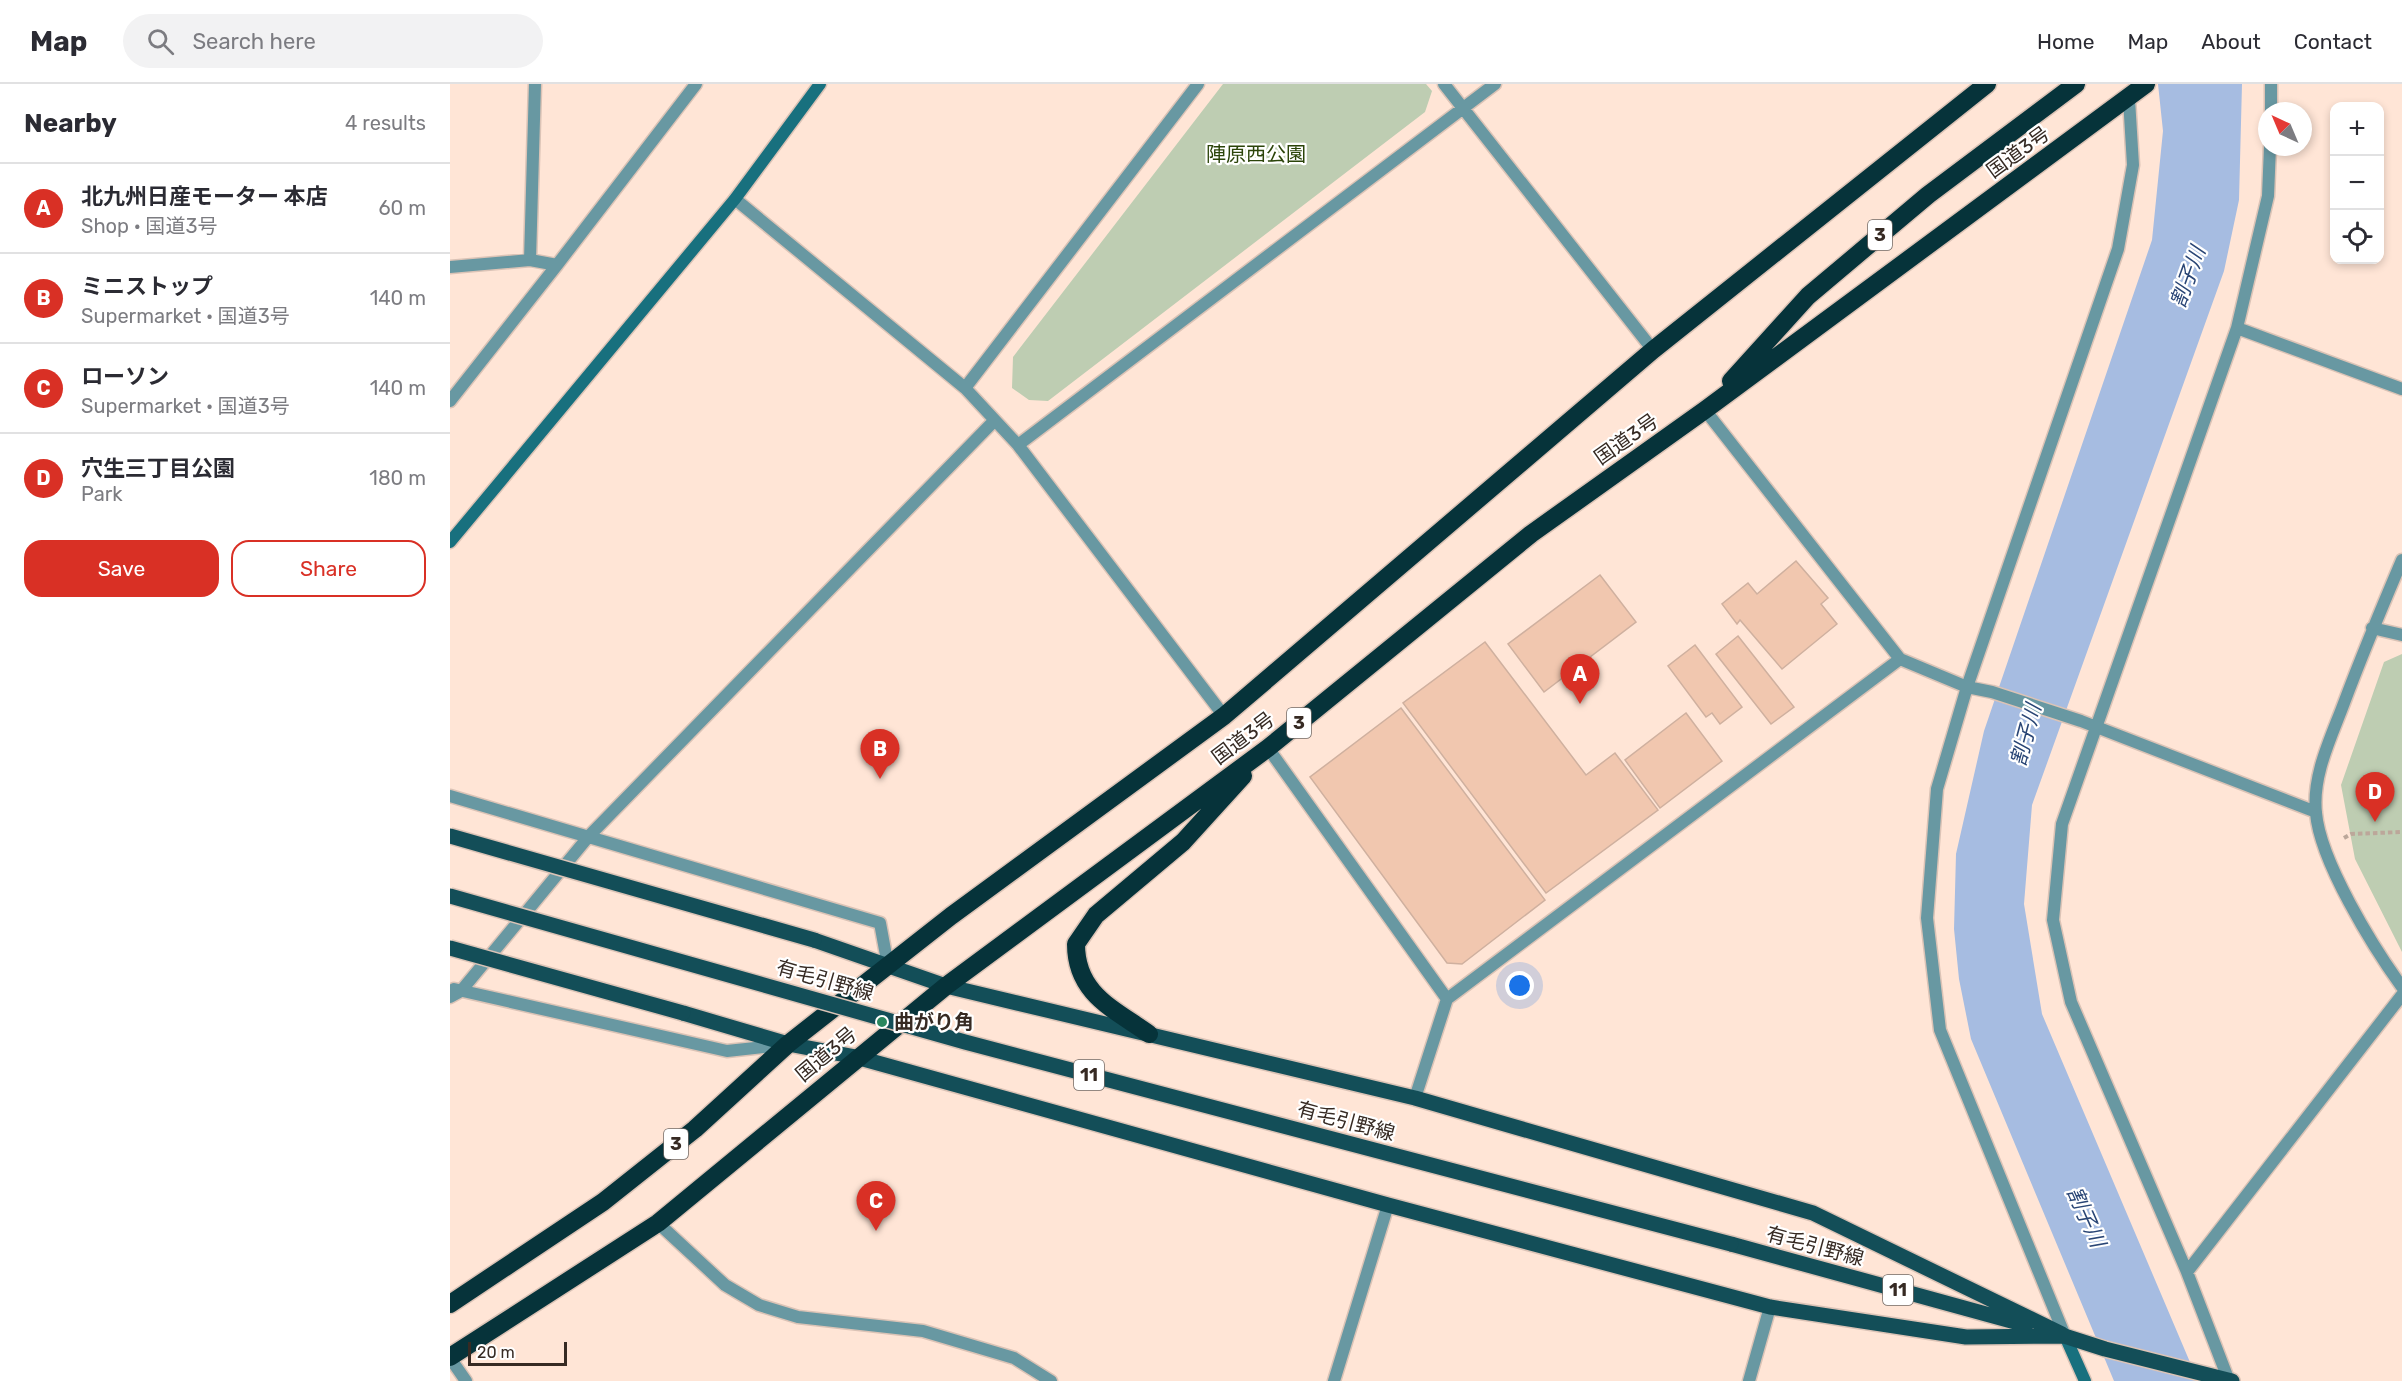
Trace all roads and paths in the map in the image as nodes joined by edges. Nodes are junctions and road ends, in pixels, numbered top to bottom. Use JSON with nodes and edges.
{"nodes":[{"id":1,"x":535,"y":84,"type":"edge"},
{"id":2,"x":696,"y":84,"type":"edge"},
{"id":3,"x":820,"y":84,"type":"edge"},
{"id":4,"x":1197,"y":84,"type":"edge"},
{"id":5,"x":1444,"y":84,"type":"edge"},
{"id":6,"x":1495,"y":84,"type":"edge"},
{"id":7,"x":1987,"y":84,"type":"edge"},
{"id":8,"x":2076,"y":84,"type":"edge"},
{"id":9,"x":2146,"y":84,"type":"edge"},
{"id":10,"x":2271,"y":84,"type":"edge"},
{"id":11,"x":2129,"y":99,"type":"junction"},
{"id":12,"x":2271,"y":102,"type":"edge"},
{"id":13,"x":1464,"y":109,"type":"junction"},
{"id":14,"x":2270,"y":156,"type":"edge"},
{"id":15,"x":735,"y":199,"type":"junction"},
{"id":16,"x":530,"y":260,"type":"junction"},
{"id":17,"x":557,"y":265,"type":"junction"},
{"id":18,"x":450,"y":267,"type":"edge"},
{"id":19,"x":2237,"y":328,"type":"junction"},
{"id":20,"x":1653,"y":350,"type":"junction"},
{"id":21,"x":965,"y":388,"type":"junction"},
{"id":22,"x":2402,"y":389,"type":"edge"},
{"id":23,"x":450,"y":401,"type":"edge"},
{"id":24,"x":1705,"y":410,"type":"junction"},
{"id":25,"x":994,"y":421,"type":"junction"},
{"id":26,"x":1017,"y":445,"type":"junction"},
{"id":27,"x":450,"y":542,"type":"edge"},
{"id":28,"x":2402,"y":560,"type":"edge"},
{"id":29,"x":2372,"y":628,"type":"junction"},
{"id":30,"x":2402,"y":635,"type":"edge"},
{"id":31,"x":1900,"y":658,"type":"junction"},
{"id":32,"x":1967,"y":687,"type":"junction"},
{"id":33,"x":1224,"y":716,"type":"junction"},
{"id":34,"x":2097,"y":728,"type":"junction"},
{"id":35,"x":1268,"y":748,"type":"junction"},
{"id":36,"x":450,"y":796,"type":"edge"},
{"id":37,"x":2316,"y":812,"type":"junction"},
{"id":38,"x":2402,"y":832,"type":"edge"},
{"id":39,"x":450,"y":836,"type":"edge"},
{"id":40,"x":589,"y":836,"type":"junction"},
{"id":41,"x":2325,"y":851,"type":"junction"},
{"id":42,"x":450,"y":896,"type":"edge"},
{"id":43,"x":450,"y":948,"type":"edge"},
{"id":44,"x":888,"y":966,"type":"junction"},
{"id":45,"x":946,"y":986,"type":"junction"},
{"id":46,"x":2402,"y":987,"type":"edge"},
{"id":47,"x":454,"y":992,"type":"edge"},
{"id":48,"x":2402,"y":995,"type":"edge"},
{"id":49,"x":1448,"y":999,"type":"junction"},
{"id":50,"x":1149,"y":1034,"type":"junction"},
{"id":51,"x":788,"y":1044,"type":"junction"},
{"id":52,"x":856,"y":1057,"type":"junction"},
{"id":53,"x":1415,"y":1098,"type":"junction"},
{"id":54,"x":1388,"y":1205,"type":"junction"},
{"id":55,"x":658,"y":1223,"type":"junction"},
{"id":56,"x":2187,"y":1272,"type":"junction"},
{"id":57,"x":450,"y":1304,"type":"edge"},
{"id":58,"x":1770,"y":1307,"type":"junction"},
{"id":59,"x":2065,"y":1336,"type":"junction"},
{"id":60,"x":450,"y":1358,"type":"edge"},
{"id":61,"x":2226,"y":1380,"type":"edge"},
{"id":62,"x":466,"y":1381,"type":"edge"},
{"id":63,"x":1051,"y":1381,"type":"edge"},
{"id":64,"x":1334,"y":1381,"type":"edge"},
{"id":65,"x":1749,"y":1381,"type":"edge"},
{"id":66,"x":2085,"y":1381,"type":"edge"}],
"edges":[{"from":1,"to":16,"type":"street"},
{"from":2,"to":17,"type":"street"},
{"from":3,"to":15,"type":"street"},
{"from":4,"to":21,"type":"street"},
{"from":5,"to":13,"type":"street"},
{"from":6,"to":13,"type":"street"},
{"from":7,"to":20,"type":"highway","name":"国道3号","number":"3"},
{"from":8,"to":24,"type":"highway","number":"3"},
{"from":9,"to":11,"type":"highway","name":"国道3号","number":"3"},
{"from":10,"to":12,"type":"street"},
{"from":11,"to":24,"type":"highway","name":"国道3号","number":"3"},
{"from":11,"to":32,"type":"street"},
{"from":13,"to":20,"type":"street"},
{"from":13,"to":26,"type":"street"},
{"from":14,"to":19,"type":"street"},
{"from":15,"to":21,"type":"street"},
{"from":15,"to":27,"type":"street"},
{"from":16,"to":17,"type":"street"},
{"from":16,"to":18,"type":"street"},
{"from":17,"to":23,"type":"street"},
{"from":19,"to":22,"type":"street"},
{"from":19,"to":34,"type":"street"},
{"from":20,"to":33,"type":"highway","name":"国道3号","number":"3"},
{"from":21,"to":25,"type":"street"},
{"from":24,"to":31,"type":"street"},
{"from":24,"to":35,"type":"highway","name":"国道3号","number":"3"},
{"from":25,"to":26,"type":"street"},
{"from":25,"to":40,"type":"street"},
{"from":26,"to":33,"type":"street"},
{"from":28,"to":29,"type":"street"},
{"from":29,"to":30,"type":"street"},
{"from":29,"to":37,"type":"street"},
{"from":31,"to":32,"type":"street"},
{"from":31,"to":49,"type":"street"},
{"from":32,"to":34,"type":"street"},
{"from":32,"to":59,"type":"street"},
{"from":33,"to":44,"type":"highway","name":"国道3号","number":"3"},
{"from":34,"to":37,"type":"street"},
{"from":34,"to":56,"type":"street"},
{"from":35,"to":45,"type":"highway","name":"国道3号","number":"3"},
{"from":35,"to":49,"type":"street"},
{"from":35,"to":50,"type":"highway"},
{"from":36,"to":40,"type":"street"},
{"from":37,"to":41,"type":"street"},
{"from":38,"to":41,"type":"path"},
{"from":39,"to":44,"type":"main road","bridge":true},
{"from":40,"to":44,"type":"street"},
{"from":40,"to":47,"type":"street"},
{"from":41,"to":46,"type":"street"},
{"from":42,"to":59,"type":"main road","name":"有毛引野線","number":"11","bridge":true},
{"from":43,"to":51,"type":"main road","bridge":true},
{"from":44,"to":45,"type":"main road"},
{"from":44,"to":51,"type":"highway","name":"国道3号","number":"3"},
{"from":45,"to":50,"type":"main road"},
{"from":45,"to":52,"type":"highway","name":"国道3号","number":"3"},
{"from":47,"to":51,"type":"street"},
{"from":48,"to":56,"type":"street"},
{"from":49,"to":53,"type":"street"},
{"from":50,"to":53,"type":"main road"},
{"from":51,"to":52,"type":"main road"},
{"from":51,"to":57,"type":"highway","name":"国道3号","number":"3"},
{"from":52,"to":54,"type":"main road"},
{"from":52,"to":55,"type":"highway","name":"国道3号","number":"3"},
{"from":53,"to":59,"type":"main road"},
{"from":54,"to":58,"type":"main road"},
{"from":54,"to":64,"type":"street"},
{"from":55,"to":60,"type":"highway","name":"国道3号","number":"3"},
{"from":55,"to":63,"type":"street"},
{"from":56,"to":61,"type":"street"},
{"from":58,"to":59,"type":"main road"},
{"from":58,"to":65,"type":"street"},
{"from":59,"to":61,"type":"main road","name":"有毛引野線","number":"11"},
{"from":59,"to":66,"type":"street"},
{"from":60,"to":62,"type":"street"}]}
